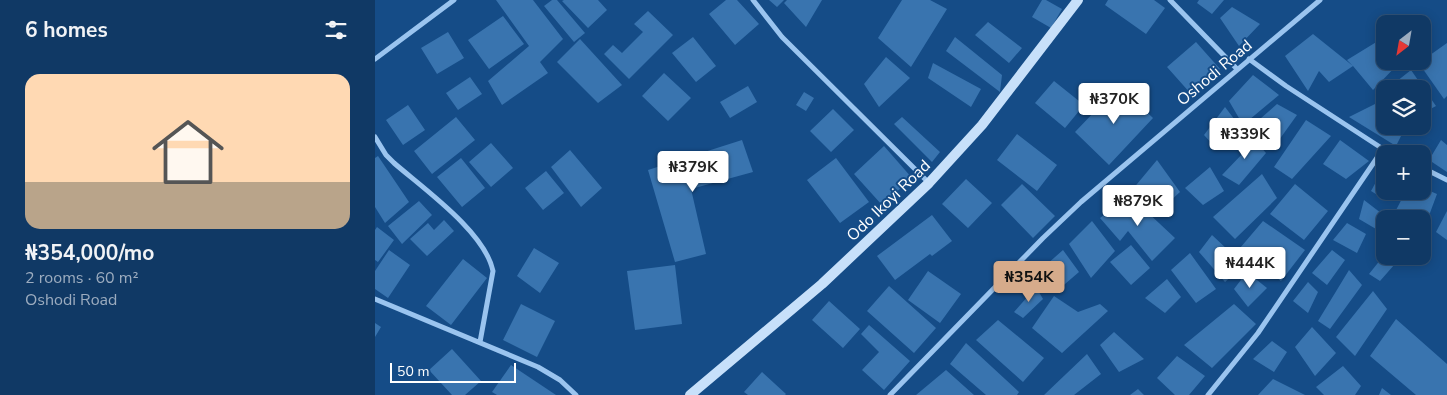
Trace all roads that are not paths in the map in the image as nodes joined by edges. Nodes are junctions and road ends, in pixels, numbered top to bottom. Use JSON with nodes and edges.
{"nodes":[{"id":1,"x":454,"y":0,"type":"edge"},
{"id":2,"x":753,"y":0,"type":"edge"},
{"id":3,"x":1078,"y":0,"type":"edge"},
{"id":4,"x":1170,"y":0,"type":"edge"},
{"id":5,"x":1320,"y":0,"type":"edge"},
{"id":6,"x":375,"y":59,"type":"edge"},
{"id":7,"x":1249,"y":59,"type":"junction"},
{"id":8,"x":1237,"y":69,"type":"junction"},
{"id":9,"x":375,"y":137,"type":"edge"},
{"id":10,"x":1377,"y":145,"type":"edge"},
{"id":11,"x":1376,"y":159,"type":"edge"},
{"id":12,"x":1431,"y":172,"type":"edge"},
{"id":13,"x":1447,"y":180,"type":"edge"},
{"id":14,"x":929,"y":183,"type":"junction"},
{"id":15,"x":375,"y":299,"type":"edge"},
{"id":16,"x":480,"y":342,"type":"junction"},
{"id":17,"x":576,"y":395,"type":"edge"},
{"id":18,"x":690,"y":395,"type":"edge"},
{"id":19,"x":890,"y":395,"type":"edge"},
{"id":20,"x":1208,"y":395,"type":"edge"}],
"edges":[{"from":1,"to":6,"type":"street"},
{"from":2,"to":14,"type":"street"},
{"from":3,"to":14,"type":"main road","name":"Odo Ikoyi Road"},
{"from":4,"to":8,"type":"street"},
{"from":5,"to":7,"type":"street","name":"Oshodi Road"},
{"from":7,"to":8,"type":"street","name":"Oshodi Road"},
{"from":7,"to":10,"type":"street"},
{"from":8,"to":19,"type":"street","name":"Oshodi Road"},
{"from":9,"to":16,"type":"street"},
{"from":11,"to":20,"type":"street"},
{"from":12,"to":13,"type":"street"},
{"from":14,"to":18,"type":"main road","name":"Odo Ikoyi Road"},
{"from":15,"to":16,"type":"street"},
{"from":16,"to":17,"type":"street"}]}
